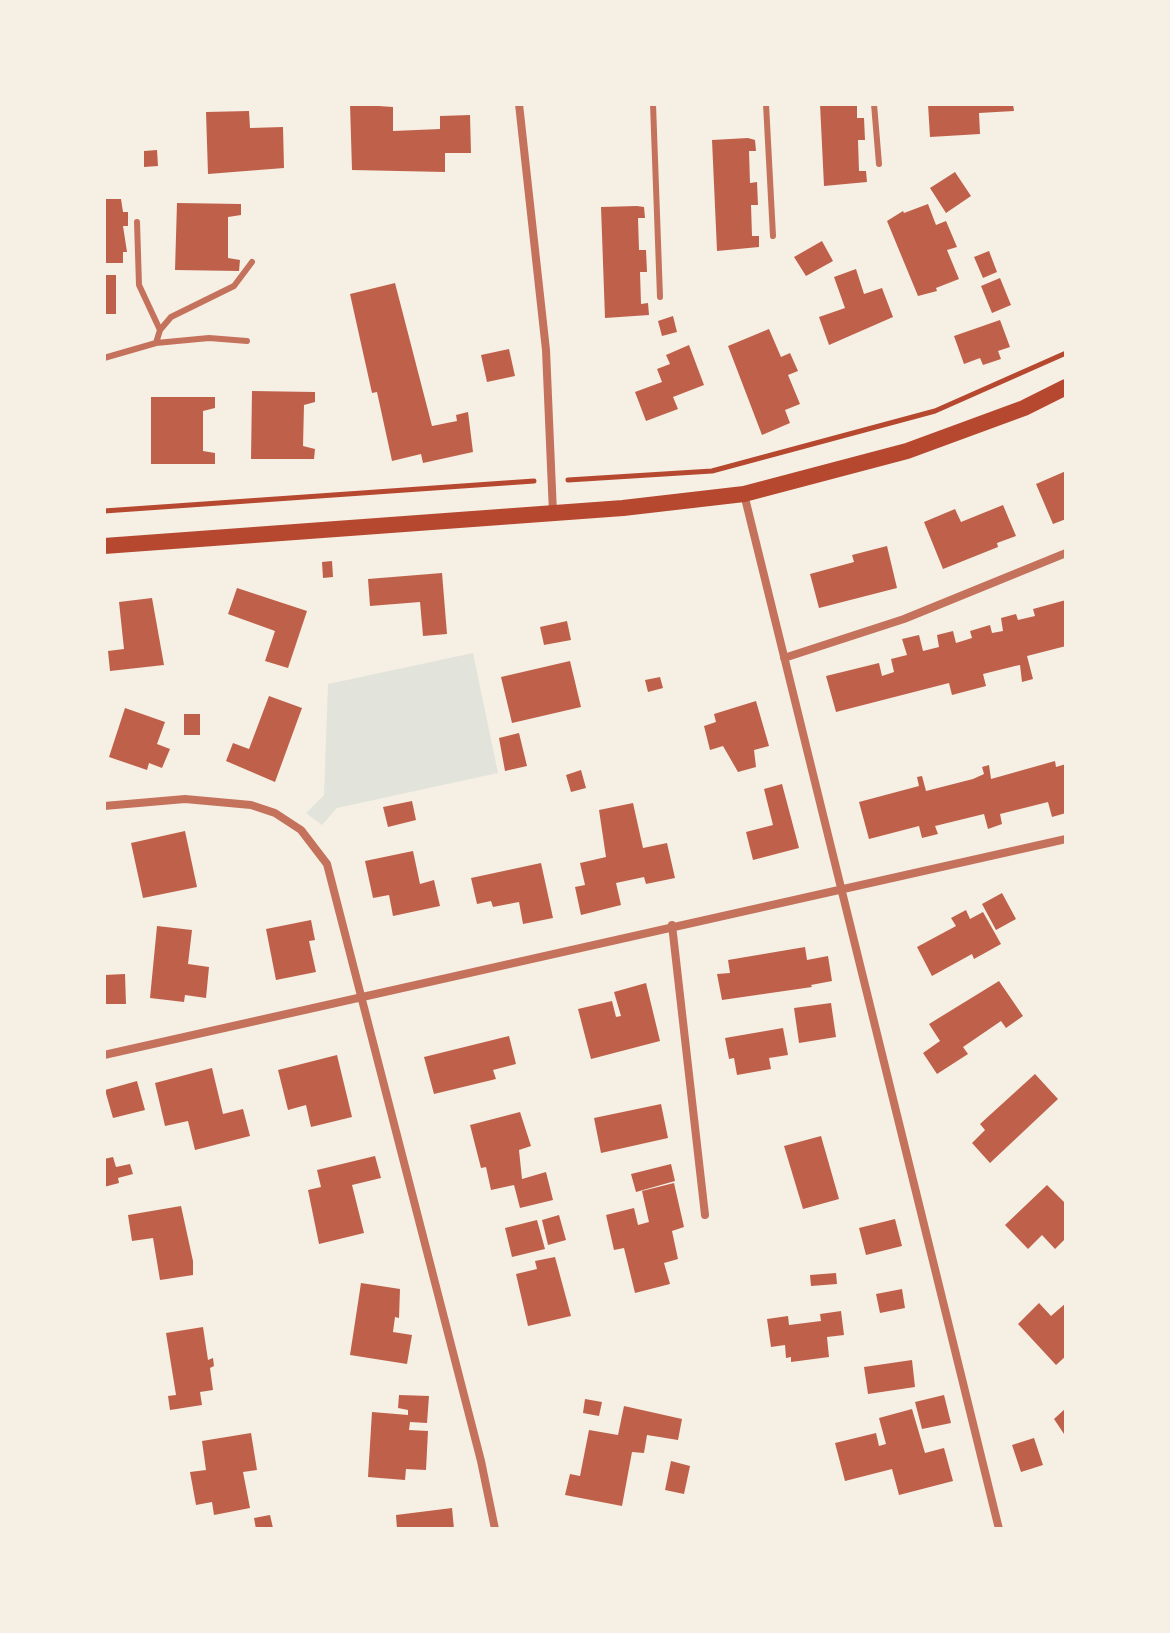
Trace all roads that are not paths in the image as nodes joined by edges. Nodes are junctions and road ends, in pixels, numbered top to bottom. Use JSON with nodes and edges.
{"nodes":[{"id":1,"x":519,"y":104,"type":"edge"},
{"id":2,"x":653,"y":104,"type":"edge"},
{"id":3,"x":766,"y":104,"type":"edge"},
{"id":4,"x":874,"y":104,"type":"edge"},
{"id":5,"x":879,"y":164,"type":"dead end"},
{"id":6,"x":137,"y":222,"type":"dead end"},
{"id":7,"x":773,"y":236,"type":"dead end"},
{"id":8,"x":252,"y":262,"type":"dead end"},
{"id":9,"x":660,"y":297,"type":"dead end"},
{"id":10,"x":160,"y":330,"type":"junction"},
{"id":11,"x":247,"y":341,"type":"dead end"},
{"id":12,"x":156,"y":343,"type":"junction"},
{"id":13,"x":104,"y":358,"type":"edge"},
{"id":14,"x":1066,"y":387,"type":"edge"},
{"id":15,"x":744,"y":494,"type":"junction"},
{"id":16,"x":553,"y":513,"type":"junction"},
{"id":17,"x":104,"y":546,"type":"edge"},
{"id":18,"x":1062,"y":555,"type":"edge"},
{"id":19,"x":784,"y":658,"type":"junction"},
{"id":20,"x":104,"y":806,"type":"edge"},
{"id":21,"x":1066,"y":839,"type":"edge"},
{"id":22,"x":842,"y":891,"type":"junction"},
{"id":23,"x":672,"y":925,"type":"junction"},
{"id":24,"x":363,"y":996,"type":"junction"},
{"id":25,"x":104,"y":1055,"type":"edge"},
{"id":26,"x":705,"y":1215,"type":"dead end"},
{"id":27,"x":495,"y":1529,"type":"edge"},
{"id":28,"x":999,"y":1529,"type":"edge"}],
"edges":[{"from":1,"to":16,"type":"street"},
{"from":2,"to":9,"type":"lane"},
{"from":3,"to":7,"type":"lane"},
{"from":4,"to":5,"type":"lane"},
{"from":6,"to":10,"type":"lane"},
{"from":8,"to":10,"type":"lane"},
{"from":10,"to":12,"type":"lane"},
{"from":11,"to":12,"type":"lane"},
{"from":12,"to":13,"type":"lane"},
{"from":14,"to":15,"type":"main road"},
{"from":15,"to":16,"type":"main road"},
{"from":15,"to":19,"type":"street"},
{"from":16,"to":17,"type":"main road"},
{"from":18,"to":19,"type":"street"},
{"from":19,"to":22,"type":"street"},
{"from":20,"to":24,"type":"street"},
{"from":21,"to":22,"type":"street"},
{"from":22,"to":23,"type":"street"},
{"from":22,"to":28,"type":"street"},
{"from":23,"to":24,"type":"street"},
{"from":23,"to":26,"type":"street"},
{"from":24,"to":25,"type":"street"},
{"from":24,"to":27,"type":"street"}]}
